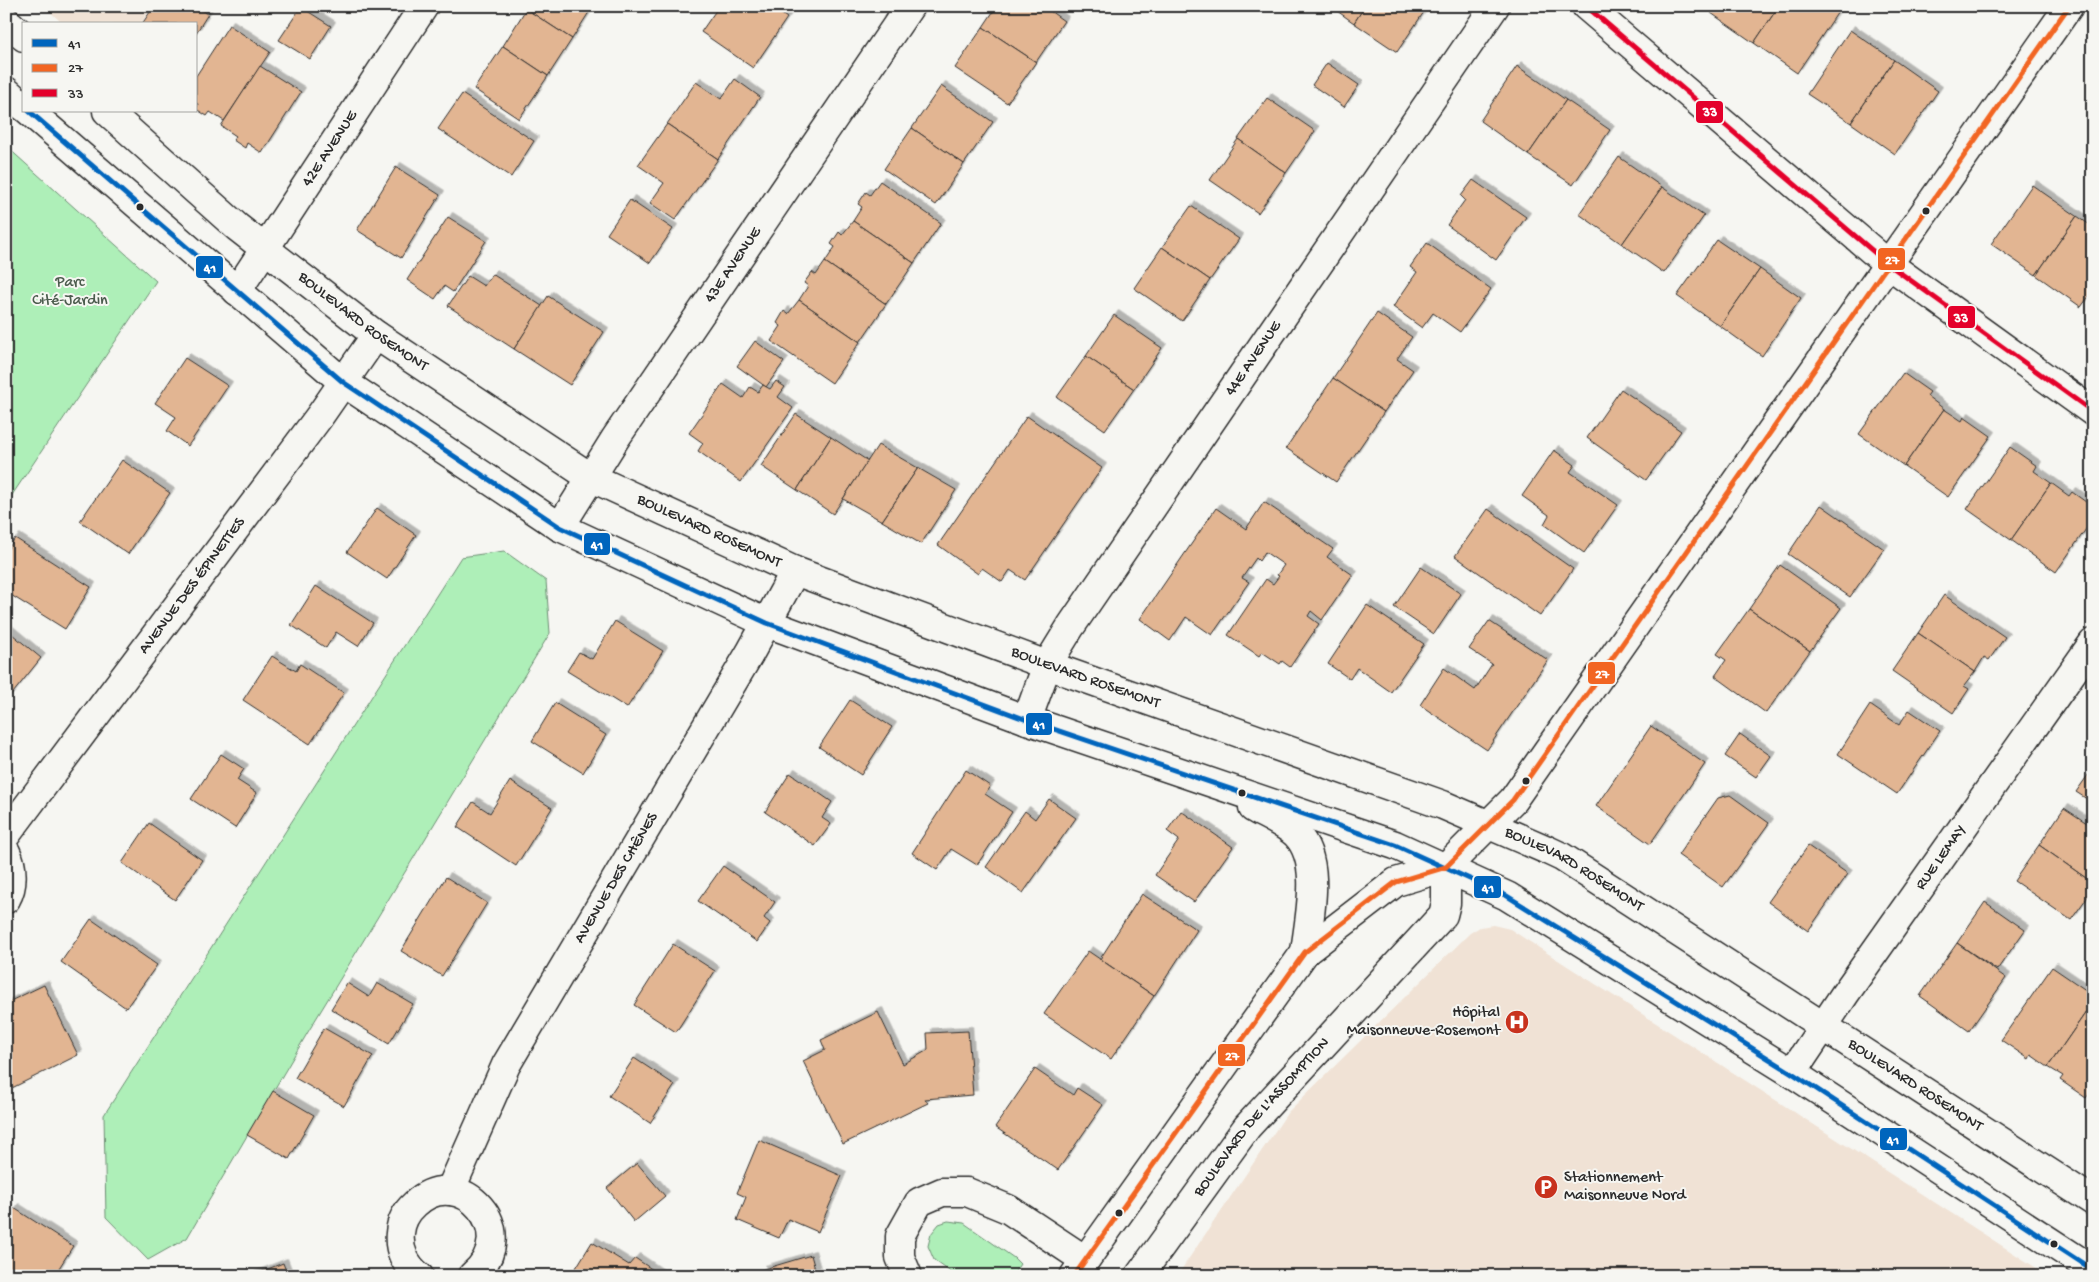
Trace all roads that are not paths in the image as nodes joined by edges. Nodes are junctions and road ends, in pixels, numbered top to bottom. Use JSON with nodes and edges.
{"nodes":[{"id":1,"x":424,"y":6,"type":"edge"},
{"id":2,"x":910,"y":6,"type":"edge"},
{"id":3,"x":1495,"y":6,"type":"edge"},
{"id":4,"x":1586,"y":6,"type":"edge"},
{"id":5,"x":2069,"y":6,"type":"edge"},
{"id":6,"x":6,"y":21,"type":"edge"},
{"id":7,"x":22,"y":35,"type":"edge"},
{"id":8,"x":6,"y":92,"type":"edge"},
{"id":9,"x":22,"y":105,"type":"edge"},
{"id":10,"x":30,"y":112,"type":"edge"},
{"id":11,"x":108,"y":112,"type":"edge"},
{"id":12,"x":264,"y":249,"type":"junction"},
{"id":13,"x":1888,"y":264,"type":"junction"},
{"id":14,"x":236,"y":291,"type":"junction"},
{"id":15,"x":376,"y":335,"type":"junction"},
{"id":16,"x":343,"y":382,"type":"junction"},
{"id":17,"x":2093,"y":412,"type":"edge"},
{"id":18,"x":590,"y":477,"type":"junction"},
{"id":19,"x":560,"y":527,"type":"junction"},
{"id":20,"x":795,"y":571,"type":"junction"},
{"id":21,"x":767,"y":623,"type":"junction"},
{"id":22,"x":2093,"y":643,"type":"edge"},
{"id":23,"x":1047,"y":665,"type":"junction"},
{"id":24,"x":1027,"y":720,"type":"junction"},
{"id":25,"x":1214,"y":784,"type":"junction"},
{"id":26,"x":1490,"y":824,"type":"junction"},
{"id":27,"x":6,"y":835,"type":"edge"},
{"id":28,"x":6,"y":852,"type":"edge"},
{"id":29,"x":1446,"y":867,"type":"junction"},
{"id":30,"x":6,"y":899,"type":"edge"},
{"id":31,"x":1305,"y":952,"type":"junction"},
{"id":32,"x":1824,"y":1027,"type":"junction"},
{"id":33,"x":1792,"y":1073,"type":"junction"},
{"id":34,"x":450,"y":1191,"type":"junction"},
{"id":35,"x":2093,"y":1201,"type":"edge"},
{"id":36,"x":1080,"y":1268,"type":"edge"},
{"id":37,"x":2093,"y":1270,"type":"edge"},
{"id":38,"x":419,"y":1276,"type":"edge"},
{"id":39,"x":472,"y":1276,"type":"edge"},
{"id":40,"x":908,"y":1276,"type":"edge"},
{"id":41,"x":1139,"y":1276,"type":"edge"}],
"edges":[{"from":1,"to":12,"type":"street","name":"42E AVENUE"},
{"from":2,"to":18,"type":"street","name":"43E AVENUE"},
{"from":3,"to":23,"type":"street","name":"44E AVENUE"},
{"from":4,"to":13,"type":"street"},
{"from":5,"to":13,"type":"street"},
{"from":6,"to":7,"type":"street"},
{"from":8,"to":9,"type":"street"},
{"from":10,"to":14,"type":"street"},
{"from":11,"to":12,"type":"street","name":"BOULEVARD ROSEMONT"},
{"from":12,"to":14,"type":"street","name":"42E AVENUE"},
{"from":12,"to":15,"type":"street","name":"BOULEVARD ROSEMONT"},
{"from":13,"to":17,"type":"street"},
{"from":13,"to":26,"type":"street"},
{"from":14,"to":16,"type":"street"},
{"from":15,"to":16,"type":"street","name":"AVENUE DES ÉPINETTES"},
{"from":15,"to":18,"type":"street","name":"BOULEVARD ROSEMONT"},
{"from":16,"to":19,"type":"street"},
{"from":16,"to":27,"type":"street","name":"AVENUE DES ÉPINETTES"},
{"from":18,"to":19,"type":"street","name":"43E AVENUE"},
{"from":18,"to":20,"type":"street","name":"BOULEVARD ROSEMONT"},
{"from":19,"to":21,"type":"street"},
{"from":20,"to":21,"type":"street","name":"AVENUE DES CHÊNES"},
{"from":20,"to":23,"type":"street","name":"BOULEVARD ROSEMONT"},
{"from":21,"to":24,"type":"street"},
{"from":21,"to":34,"type":"street","name":"AVENUE DES CHÊNES"},
{"from":22,"to":32,"type":"street","name":"RUE LEMAY"},
{"from":23,"to":24,"type":"street","name":"44E AVENUE"},
{"from":23,"to":26,"type":"street","name":"BOULEVARD ROSEMONT"},
{"from":24,"to":25,"type":"street"},
{"from":25,"to":29,"type":"street"},
{"from":25,"to":31,"type":"street"},
{"from":26,"to":29,"type":"street"},
{"from":26,"to":32,"type":"street","name":"BOULEVARD ROSEMONT"},
{"from":28,"to":30,"type":"street"},
{"from":29,"to":31,"type":"street"},
{"from":29,"to":33,"type":"street"},
{"from":29,"to":41,"type":"street","name":"BOULEVARD DE L'ASSOMPTION"},
{"from":31,"to":36,"type":"street"},
{"from":32,"to":33,"type":"street","name":"RUE LEMAY"},
{"from":32,"to":35,"type":"street","name":"BOULEVARD ROSEMONT"},
{"from":33,"to":37,"type":"street"},
{"from":34,"to":38,"type":"street"},
{"from":34,"to":39,"type":"street"},
{"from":36,"to":40,"type":"street"}]}
